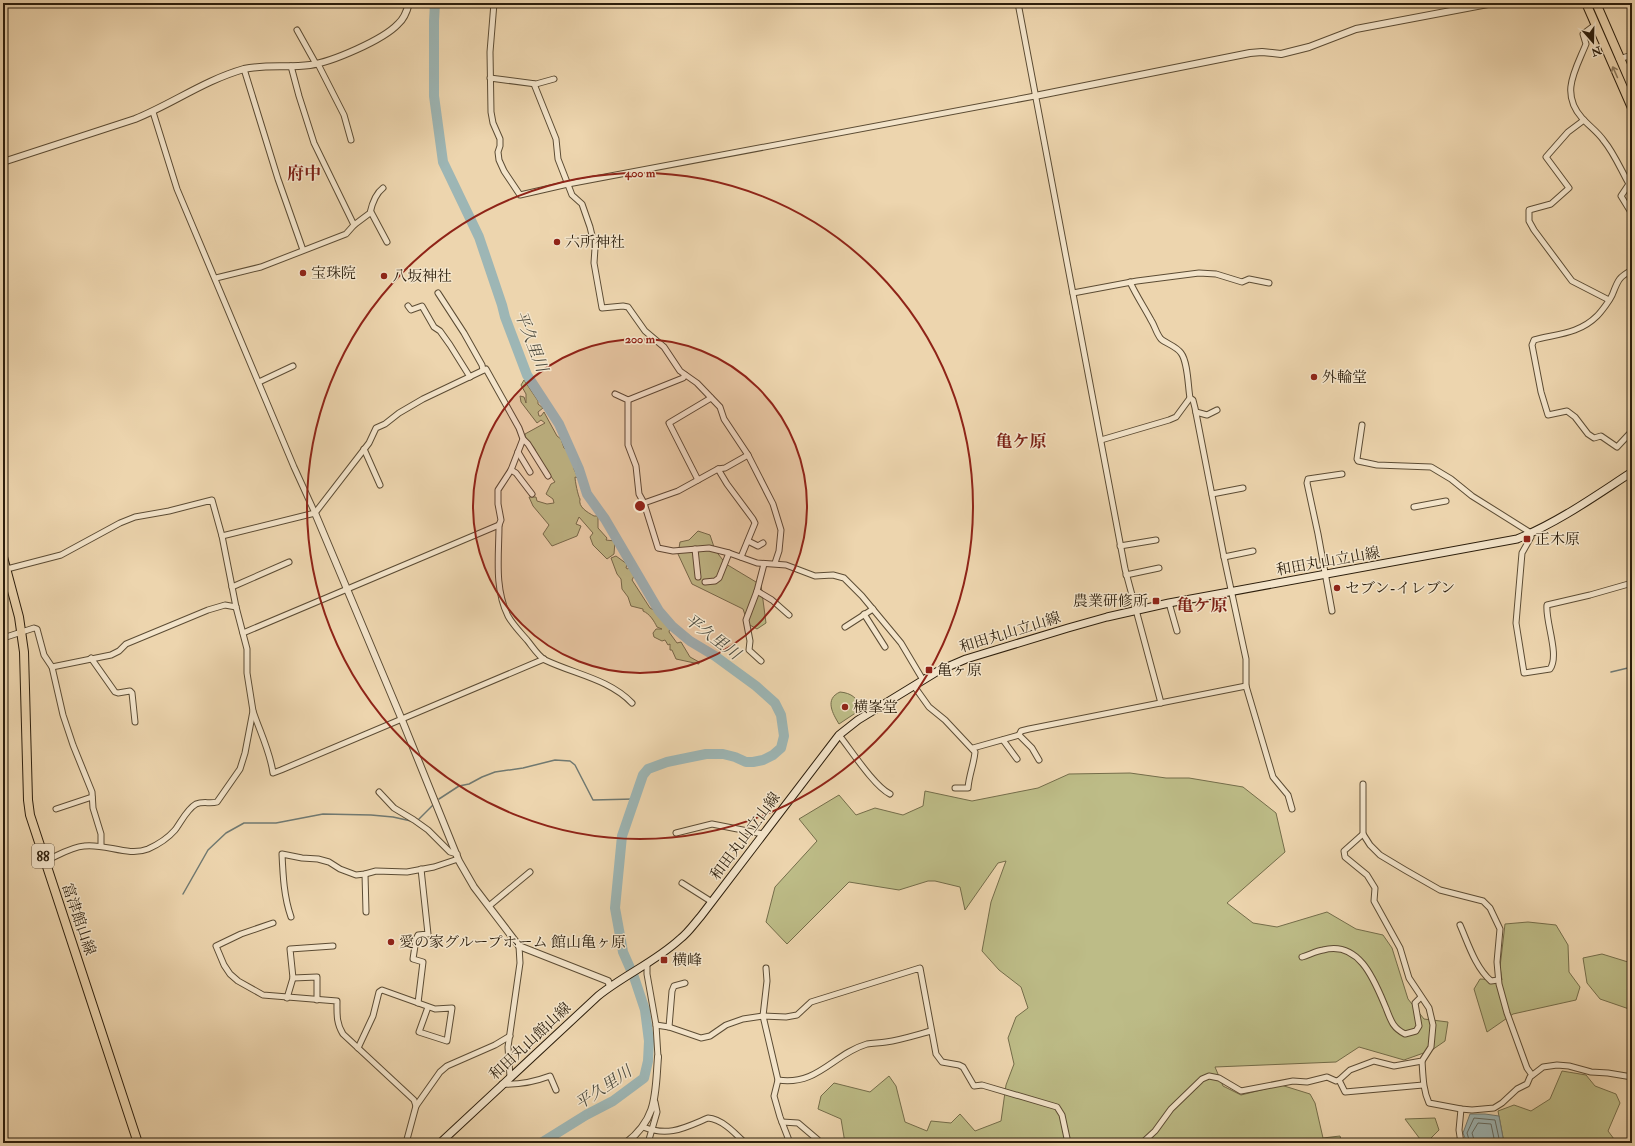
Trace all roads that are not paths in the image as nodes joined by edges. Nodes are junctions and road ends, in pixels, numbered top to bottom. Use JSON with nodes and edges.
{"nodes":[{"id":1,"x":409,"y":3,"type":"edge"},
{"id":2,"x":494,"y":3,"type":"edge"},
{"id":3,"x":1018,"y":3,"type":"edge"},
{"id":4,"x":1493,"y":3,"type":"edge"},
{"id":5,"x":1586,"y":3,"type":"edge"},
{"id":6,"x":1596,"y":3,"type":"edge"},
{"id":7,"x":1595,"y":25,"type":"junction"},
{"id":8,"x":297,"y":30,"type":"dead end"},
{"id":9,"x":1632,"y":55,"type":"edge"},
{"id":10,"x":1619,"y":59,"type":"junction"},
{"id":11,"x":317,"y":64,"type":"junction"},
{"id":12,"x":291,"y":66,"type":"junction"},
{"id":13,"x":244,"y":69,"type":"junction"},
{"id":14,"x":490,"y":78,"type":"junction"},
{"id":15,"x":554,"y":79,"type":"dead end"},
{"id":16,"x":534,"y":84,"type":"junction"},
{"id":17,"x":1632,"y":86,"type":"edge"},
{"id":18,"x":1035,"y":96,"type":"junction"},
{"id":19,"x":1632,"y":108,"type":"edge"},
{"id":20,"x":152,"y":112,"type":"junction"},
{"id":21,"x":1584,"y":120,"type":"junction"},
{"id":22,"x":351,"y":140,"type":"dead end"},
{"id":23,"x":3,"y":162,"type":"edge"},
{"id":24,"x":568,"y":184,"type":"junction"},
{"id":25,"x":384,"y":188,"type":"dead end"},
{"id":26,"x":371,"y":212,"type":"junction"},
{"id":27,"x":1632,"y":214,"type":"edge"},
{"id":28,"x":354,"y":224,"type":"junction"},
{"id":29,"x":386,"y":242,"type":"dead end"},
{"id":30,"x":303,"y":250,"type":"junction"},
{"id":31,"x":1632,"y":270,"type":"edge"},
{"id":32,"x":216,"y":278,"type":"junction"},
{"id":33,"x":1130,"y":282,"type":"junction"},
{"id":34,"x":1269,"y":283,"type":"dead end"},
{"id":35,"x":438,"y":293,"type":"dead end"},
{"id":36,"x":1073,"y":293,"type":"junction"},
{"id":37,"x":1609,"y":300,"type":"junction"},
{"id":38,"x":408,"y":306,"type":"dead end"},
{"id":39,"x":293,"y":366,"type":"dead end"},
{"id":40,"x":483,"y":370,"type":"junction"},
{"id":41,"x":685,"y":375,"type":"junction"},
{"id":42,"x":470,"y":377,"type":"junction"},
{"id":43,"x":259,"y":382,"type":"junction"},
{"id":44,"x":615,"y":394,"type":"dead end"},
{"id":45,"x":711,"y":398,"type":"junction"},
{"id":46,"x":1190,"y":398,"type":"junction"},
{"id":47,"x":628,"y":400,"type":"junction"},
{"id":48,"x":1217,"y":410,"type":"dead end"},
{"id":49,"x":1196,"y":412,"type":"junction"},
{"id":50,"x":1362,"y":425,"type":"dead end"},
{"id":51,"x":1632,"y":431,"type":"edge"},
{"id":52,"x":523,"y":439,"type":"junction"},
{"id":53,"x":1101,"y":440,"type":"junction"},
{"id":54,"x":364,"y":449,"type":"junction"},
{"id":55,"x":518,"y":452,"type":"junction"},
{"id":56,"x":748,"y":455,"type":"junction"},
{"id":57,"x":718,"y":469,"type":"junction"},
{"id":58,"x":511,"y":470,"type":"junction"},
{"id":59,"x":530,"y":472,"type":"dead end"},
{"id":60,"x":1632,"y":472,"type":"edge"},
{"id":61,"x":1342,"y":474,"type":"dead end"},
{"id":62,"x":548,"y":476,"type":"dead end"},
{"id":63,"x":698,"y":480,"type":"junction"},
{"id":64,"x":380,"y":486,"type":"dead end"},
{"id":65,"x":1243,"y":488,"type":"dead end"},
{"id":66,"x":532,"y":494,"type":"dead end"},
{"id":67,"x":1212,"y":494,"type":"junction"},
{"id":68,"x":1446,"y":500,"type":"dead end"},
{"id":69,"x":644,"y":503,"type":"junction"},
{"id":70,"x":1414,"y":507,"type":"dead end"},
{"id":71,"x":315,"y":513,"type":"junction"},
{"id":72,"x":499,"y":525,"type":"junction"},
{"id":73,"x":1531,"y":533,"type":"junction"},
{"id":74,"x":222,"y":536,"type":"junction"},
{"id":75,"x":1156,"y":540,"type":"dead end"},
{"id":76,"x":748,"y":541,"type":"junction"},
{"id":77,"x":763,"y":543,"type":"dead end"},
{"id":78,"x":1120,"y":546,"type":"junction"},
{"id":79,"x":695,"y":549,"type":"junction"},
{"id":80,"x":1253,"y":551,"type":"dead end"},
{"id":81,"x":729,"y":552,"type":"junction"},
{"id":82,"x":3,"y":557,"type":"edge"},
{"id":83,"x":741,"y":557,"type":"junction"},
{"id":84,"x":1224,"y":557,"type":"junction"},
{"id":85,"x":289,"y":562,"type":"dead end"},
{"id":86,"x":764,"y":564,"type":"junction"},
{"id":87,"x":775,"y":564,"type":"junction"},
{"id":88,"x":1159,"y":568,"type":"dead end"},
{"id":89,"x":7,"y":569,"type":"junction"},
{"id":90,"x":1126,"y":575,"type":"junction"},
{"id":91,"x":1325,"y":575,"type":"junction"},
{"id":92,"x":698,"y":577,"type":"dead end"},
{"id":93,"x":705,"y":582,"type":"dead end"},
{"id":94,"x":1632,"y":583,"type":"edge"},
{"id":95,"x":232,"y":587,"type":"junction"},
{"id":96,"x":347,"y":589,"type":"junction"},
{"id":97,"x":757,"y":591,"type":"junction"},
{"id":98,"x":1231,"y":592,"type":"junction"},
{"id":99,"x":1169,"y":603,"type":"junction"},
{"id":100,"x":236,"y":607,"type":"junction"},
{"id":101,"x":873,"y":609,"type":"junction"},
{"id":102,"x":1135,"y":610,"type":"junction"},
{"id":103,"x":1332,"y":611,"type":"dead end"},
{"id":104,"x":864,"y":614,"type":"junction"},
{"id":105,"x":789,"y":615,"type":"dead end"},
{"id":106,"x":845,"y":627,"type":"dead end"},
{"id":107,"x":22,"y":631,"type":"junction"},
{"id":108,"x":243,"y":632,"type":"junction"},
{"id":109,"x":1177,"y":632,"type":"dead end"},
{"id":110,"x":3,"y":638,"type":"edge"},
{"id":111,"x":885,"y":647,"type":"dead end"},
{"id":112,"x":91,"y":658,"type":"junction"},
{"id":113,"x":544,"y":659,"type":"junction"},
{"id":114,"x":761,"y":661,"type":"dead end"},
{"id":115,"x":52,"y":667,"type":"junction"},
{"id":116,"x":923,"y":680,"type":"junction"},
{"id":117,"x":914,"y":686,"type":"junction"},
{"id":118,"x":1246,"y":686,"type":"junction"},
{"id":119,"x":632,"y":703,"type":"dead end"},
{"id":120,"x":1160,"y":703,"type":"junction"},
{"id":121,"x":253,"y":711,"type":"junction"},
{"id":122,"x":402,"y":720,"type":"junction"},
{"id":123,"x":135,"y":722,"type":"dead end"},
{"id":124,"x":839,"y":734,"type":"junction"},
{"id":125,"x":1019,"y":736,"type":"junction"},
{"id":126,"x":1003,"y":740,"type":"junction"},
{"id":127,"x":973,"y":748,"type":"junction"},
{"id":128,"x":1017,"y":759,"type":"dead end"},
{"id":129,"x":1039,"y":760,"type":"dead end"},
{"id":130,"x":1363,"y":784,"type":"dead end"},
{"id":131,"x":955,"y":788,"type":"dead end"},
{"id":132,"x":379,"y":792,"type":"dead end"},
{"id":133,"x":890,"y":794,"type":"dead end"},
{"id":134,"x":92,"y":797,"type":"junction"},
{"id":135,"x":56,"y":809,"type":"dead end"},
{"id":136,"x":1292,"y":809,"type":"dead end"},
{"id":137,"x":676,"y":833,"type":"dead end"},
{"id":138,"x":763,"y":834,"type":"junction"},
{"id":139,"x":1363,"y":834,"type":"junction"},
{"id":140,"x":101,"y":846,"type":"junction"},
{"id":141,"x":458,"y":856,"type":"junction"},
{"id":142,"x":44,"y":862,"type":"junction"},
{"id":143,"x":421,"y":869,"type":"junction"},
{"id":144,"x":530,"y":872,"type":"dead end"},
{"id":145,"x":365,"y":874,"type":"junction"},
{"id":146,"x":682,"y":883,"type":"dead end"},
{"id":147,"x":712,"y":902,"type":"junction"},
{"id":148,"x":489,"y":906,"type":"junction"},
{"id":149,"x":366,"y":912,"type":"dead end"},
{"id":150,"x":291,"y":917,"type":"dead end"},
{"id":151,"x":273,"y":923,"type":"dead end"},
{"id":152,"x":1460,"y":925,"type":"dead end"},
{"id":153,"x":333,"y":946,"type":"dead end"},
{"id":154,"x":519,"y":946,"type":"junction"},
{"id":155,"x":1302,"y":957,"type":"dead end"},
{"id":156,"x":645,"y":964,"type":"junction"},
{"id":157,"x":766,"y":968,"type":"dead end"},
{"id":158,"x":293,"y":978,"type":"junction"},
{"id":159,"x":1498,"y":980,"type":"junction"},
{"id":160,"x":685,"y":982,"type":"dead end"},
{"id":161,"x":612,"y":985,"type":"junction"},
{"id":162,"x":1420,"y":997,"type":"junction"},
{"id":163,"x":287,"y":998,"type":"junction"},
{"id":164,"x":317,"y":1000,"type":"junction"},
{"id":165,"x":418,"y":1003,"type":"junction"},
{"id":166,"x":428,"y":1006,"type":"junction"},
{"id":167,"x":763,"y":1016,"type":"junction"},
{"id":168,"x":656,"y":1025,"type":"junction"},
{"id":169,"x":669,"y":1027,"type":"junction"},
{"id":170,"x":931,"y":1031,"type":"junction"},
{"id":171,"x":510,"y":1036,"type":"junction"},
{"id":172,"x":358,"y":1048,"type":"junction"},
{"id":173,"x":658,"y":1057,"type":"joint"},
{"id":174,"x":1422,"y":1061,"type":"junction"},
{"id":175,"x":1532,"y":1075,"type":"junction"},
{"id":176,"x":510,"y":1077,"type":"junction"},
{"id":177,"x":1632,"y":1077,"type":"edge"},
{"id":178,"x":778,"y":1080,"type":"junction"},
{"id":179,"x":1340,"y":1080,"type":"junction"},
{"id":180,"x":502,"y":1084,"type":"junction"},
{"id":181,"x":1423,"y":1085,"type":"junction"},
{"id":182,"x":556,"y":1090,"type":"dead end"},
{"id":183,"x":655,"y":1102,"type":"junction"},
{"id":184,"x":416,"y":1106,"type":"junction"},
{"id":185,"x":1461,"y":1109,"type":"junction"},
{"id":186,"x":782,"y":1122,"type":"junction"},
{"id":187,"x":643,"y":1127,"type":"junction"},
{"id":188,"x":652,"y":1130,"type":"junction"},
{"id":189,"x":636,"y":1136,"type":"junction"},
{"id":190,"x":818,"y":1140,"type":"dead end"},
{"id":191,"x":138,"y":1143,"type":"edge"},
{"id":192,"x":406,"y":1143,"type":"edge"},
{"id":193,"x":440,"y":1143,"type":"edge"},
{"id":194,"x":626,"y":1143,"type":"edge"},
{"id":195,"x":637,"y":1143,"type":"edge"},
{"id":196,"x":648,"y":1143,"type":"edge"},
{"id":197,"x":745,"y":1143,"type":"edge"},
{"id":198,"x":790,"y":1143,"type":"edge"},
{"id":199,"x":1068,"y":1143,"type":"edge"},
{"id":200,"x":1142,"y":1143,"type":"edge"},
{"id":201,"x":1461,"y":1143,"type":"edge"}],
"edges":[{"from":1,"to":11,"type":"street"},
{"from":2,"to":14,"type":"street"},
{"from":3,"to":18,"type":"street"},
{"from":4,"to":18,"type":"street"},
{"from":5,"to":7,"type":"main road"},
{"from":6,"to":10,"type":"main road"},
{"from":19,"to":7,"type":"main road","one_way":true},
{"from":7,"to":21,"type":"street"},
{"from":8,"to":11,"type":"street"},
{"from":9,"to":10,"type":"street"},
{"from":10,"to":17,"type":"main road"},
{"from":11,"to":12,"type":"street"},
{"from":11,"to":22,"type":"street"},
{"from":12,"to":13,"type":"street"},
{"from":12,"to":28,"type":"street"},
{"from":13,"to":20,"type":"street"},
{"from":13,"to":30,"type":"street"},
{"from":14,"to":16,"type":"street"},
{"from":14,"to":24,"type":"street"},
{"from":15,"to":16,"type":"street"},
{"from":16,"to":24,"type":"street"},
{"from":18,"to":24,"type":"street"},
{"from":18,"to":36,"type":"street"},
{"from":20,"to":23,"type":"street"},
{"from":20,"to":32,"type":"street"},
{"from":21,"to":27,"type":"street"},
{"from":21,"to":37,"type":"street"},
{"from":24,"to":41,"type":"street"},
{"from":25,"to":26,"type":"street"},
{"from":26,"to":28,"type":"street"},
{"from":26,"to":29,"type":"street"},
{"from":28,"to":30,"type":"street"},
{"from":30,"to":32,"type":"street"},
{"from":31,"to":37,"type":"street"},
{"from":32,"to":43,"type":"street"},
{"from":33,"to":34,"type":"street"},
{"from":33,"to":36,"type":"street"},
{"from":33,"to":46,"type":"street"},
{"from":35,"to":40,"type":"street"},
{"from":36,"to":53,"type":"street"},
{"from":37,"to":51,"type":"street"},
{"from":38,"to":42,"type":"street"},
{"from":39,"to":43,"type":"street"},
{"from":40,"to":42,"type":"street"},
{"from":40,"to":52,"type":"street"},
{"from":41,"to":45,"type":"street"},
{"from":41,"to":47,"type":"street"},
{"from":42,"to":54,"type":"street"},
{"from":43,"to":71,"type":"street"},
{"from":44,"to":47,"type":"street"},
{"from":45,"to":56,"type":"street"},
{"from":45,"to":63,"type":"street"},
{"from":46,"to":49,"type":"street"},
{"from":46,"to":53,"type":"street"},
{"from":47,"to":69,"type":"street"},
{"from":48,"to":49,"type":"street"},
{"from":49,"to":67,"type":"street"},
{"from":50,"to":73,"type":"street"},
{"from":52,"to":55,"type":"street"},
{"from":52,"to":62,"type":"street"},
{"from":53,"to":78,"type":"street"},
{"from":54,"to":64,"type":"street"},
{"from":54,"to":71,"type":"street"},
{"from":55,"to":58,"type":"street"},
{"from":55,"to":59,"type":"street"},
{"from":56,"to":57,"type":"street"},
{"from":56,"to":87,"type":"street"},
{"from":57,"to":63,"type":"street"},
{"from":57,"to":76,"type":"street"},
{"from":58,"to":66,"type":"street"},
{"from":58,"to":72,"type":"street"},
{"from":60,"to":73,"type":"main road","name":"和田丸山立山線"},
{"from":61,"to":91,"type":"street"},
{"from":63,"to":69,"type":"street"},
{"from":65,"to":67,"type":"street"},
{"from":67,"to":84,"type":"street"},
{"from":68,"to":70,"type":"street"},
{"from":69,"to":79,"type":"street"},
{"from":71,"to":74,"type":"street"},
{"from":71,"to":96,"type":"street"},
{"from":72,"to":96,"type":"street"},
{"from":72,"to":113,"type":"street"},
{"from":73,"to":91,"type":"main road","name":"和田丸山立山線"},
{"from":73,"to":94,"type":"street"},
{"from":74,"to":89,"type":"street"},
{"from":74,"to":95,"type":"street"},
{"from":75,"to":78,"type":"street"},
{"from":76,"to":77,"type":"street"},
{"from":76,"to":83,"type":"street"},
{"from":78,"to":90,"type":"street"},
{"from":79,"to":81,"type":"street"},
{"from":79,"to":92,"type":"street"},
{"from":80,"to":84,"type":"street"},
{"from":81,"to":83,"type":"street"},
{"from":81,"to":93,"type":"street"},
{"from":82,"to":89,"type":"main road","name":"富津館山線","number":"88"},
{"from":83,"to":86,"type":"street"},
{"from":84,"to":98,"type":"street"},
{"from":85,"to":95,"type":"street"},
{"from":86,"to":87,"type":"street"},
{"from":86,"to":97,"type":"street"},
{"from":87,"to":101,"type":"street"},
{"from":88,"to":90,"type":"street"},
{"from":89,"to":107,"type":"main road","name":"富津館山線","number":"88"},
{"from":90,"to":102,"type":"street"},
{"from":91,"to":98,"type":"main road","name":"和田丸山立山線"},
{"from":91,"to":103,"type":"street"},
{"from":95,"to":100,"type":"street"},
{"from":96,"to":108,"type":"street"},
{"from":96,"to":122,"type":"street"},
{"from":97,"to":105,"type":"street"},
{"from":97,"to":114,"type":"street"},
{"from":98,"to":99,"type":"main road","name":"和田丸山立山線"},
{"from":98,"to":118,"type":"street"},
{"from":99,"to":102,"type":"main road","name":"和田丸山立山線"},
{"from":99,"to":109,"type":"street"},
{"from":100,"to":108,"type":"street"},
{"from":100,"to":112,"type":"street"},
{"from":101,"to":104,"type":"street"},
{"from":101,"to":116,"type":"street"},
{"from":102,"to":116,"type":"main road","name":"和田丸山立山線"},
{"from":102,"to":120,"type":"street"},
{"from":104,"to":106,"type":"street"},
{"from":104,"to":111,"type":"street"},
{"from":107,"to":110,"type":"street"},
{"from":107,"to":115,"type":"street"},
{"from":107,"to":142,"type":"main road","name":"富津館山線","number":"88"},
{"from":108,"to":121,"type":"street"},
{"from":112,"to":115,"type":"street"},
{"from":112,"to":123,"type":"street"},
{"from":113,"to":119,"type":"street"},
{"from":113,"to":122,"type":"street"},
{"from":115,"to":134,"type":"street"},
{"from":116,"to":117,"type":"main road","name":"和田丸山立山線"},
{"from":117,"to":124,"type":"main road","name":"和田丸山立山線"},
{"from":117,"to":127,"type":"street"},
{"from":118,"to":120,"type":"street"},
{"from":118,"to":136,"type":"street"},
{"from":120,"to":125,"type":"street"},
{"from":121,"to":122,"type":"street"},
{"from":121,"to":140,"type":"street"},
{"from":122,"to":141,"type":"street"},
{"from":124,"to":133,"type":"street"},
{"from":124,"to":138,"type":"main road","name":"和田丸山立山線"},
{"from":125,"to":126,"type":"street"},
{"from":125,"to":129,"type":"street"},
{"from":126,"to":127,"type":"street"},
{"from":126,"to":128,"type":"street"},
{"from":127,"to":131,"type":"street"},
{"from":130,"to":139,"type":"street"},
{"from":132,"to":141,"type":"street"},
{"from":134,"to":135,"type":"street"},
{"from":134,"to":140,"type":"street"},
{"from":137,"to":138,"type":"street"},
{"from":138,"to":147,"type":"main road","name":"和田丸山立山線"},
{"from":139,"to":159,"type":"street"},
{"from":139,"to":162,"type":"street"},
{"from":140,"to":142,"type":"street"},
{"from":141,"to":143,"type":"street"},
{"from":141,"to":148,"type":"street"},
{"from":142,"to":191,"type":"main road","name":"富津館山線","number":"88"},
{"from":143,"to":145,"type":"street"},
{"from":143,"to":165,"type":"street"},
{"from":144,"to":148,"type":"street"},
{"from":145,"to":149,"type":"street"},
{"from":145,"to":150,"type":"street"},
{"from":146,"to":147,"type":"street"},
{"from":147,"to":156,"type":"main road","name":"和田丸山立山線"},
{"from":148,"to":154,"type":"street"},
{"from":151,"to":163,"type":"street"},
{"from":152,"to":159,"type":"street"},
{"from":153,"to":158,"type":"street"},
{"from":154,"to":161,"type":"street"},
{"from":154,"to":171,"type":"street"},
{"from":155,"to":162,"type":"street"},
{"from":156,"to":161,"type":"main road","name":"和田丸山館山線"},
{"from":156,"to":168,"type":"street"},
{"from":157,"to":167,"type":"street"},
{"from":158,"to":163,"type":"street"},
{"from":158,"to":164,"type":"street"},
{"from":159,"to":175,"type":"street"},
{"from":160,"to":169,"type":"street"},
{"from":161,"to":176,"type":"main road","name":"和田丸山館山線"},
{"from":162,"to":174,"type":"street"},
{"from":163,"to":164,"type":"street"},
{"from":164,"to":172,"type":"street"},
{"from":165,"to":166,"type":"street"},
{"from":165,"to":172,"type":"street"},
{"from":166,"to":166,"type":"street"},
{"from":167,"to":169,"type":"street"},
{"from":167,"to":170,"type":"street"},
{"from":167,"to":178,"type":"street"},
{"from":168,"to":169,"type":"street"},
{"from":168,"to":173,"type":"street"},
{"from":170,"to":178,"type":"street"},
{"from":170,"to":199,"type":"street"},
{"from":171,"to":176,"type":"street"},
{"from":171,"to":184,"type":"street"},
{"from":172,"to":184,"type":"street"},
{"from":173,"to":183,"type":"street"},
{"from":174,"to":179,"type":"street"},
{"from":174,"to":181,"type":"street"},
{"from":175,"to":177,"type":"street"},
{"from":175,"to":185,"type":"street"},
{"from":176,"to":180,"type":"main road","name":"和田丸山館山線"},
{"from":178,"to":186,"type":"street"},
{"from":179,"to":181,"type":"street"},
{"from":179,"to":200,"type":"street"},
{"from":180,"to":182,"type":"street"},
{"from":180,"to":193,"type":"main road","name":"和田丸山館山線"},
{"from":181,"to":185,"type":"street"},
{"from":183,"to":187,"type":"street"},
{"from":183,"to":188,"type":"street"},
{"from":184,"to":192,"type":"street"},
{"from":185,"to":201,"type":"street"},
{"from":186,"to":190,"type":"street"},
{"from":186,"to":198,"type":"street"},
{"from":187,"to":188,"type":"street"},
{"from":187,"to":189,"type":"street"},
{"from":188,"to":196,"type":"street"},
{"from":188,"to":197,"type":"street"},
{"from":189,"to":194,"type":"street"},
{"from":189,"to":195,"type":"street"}]}
